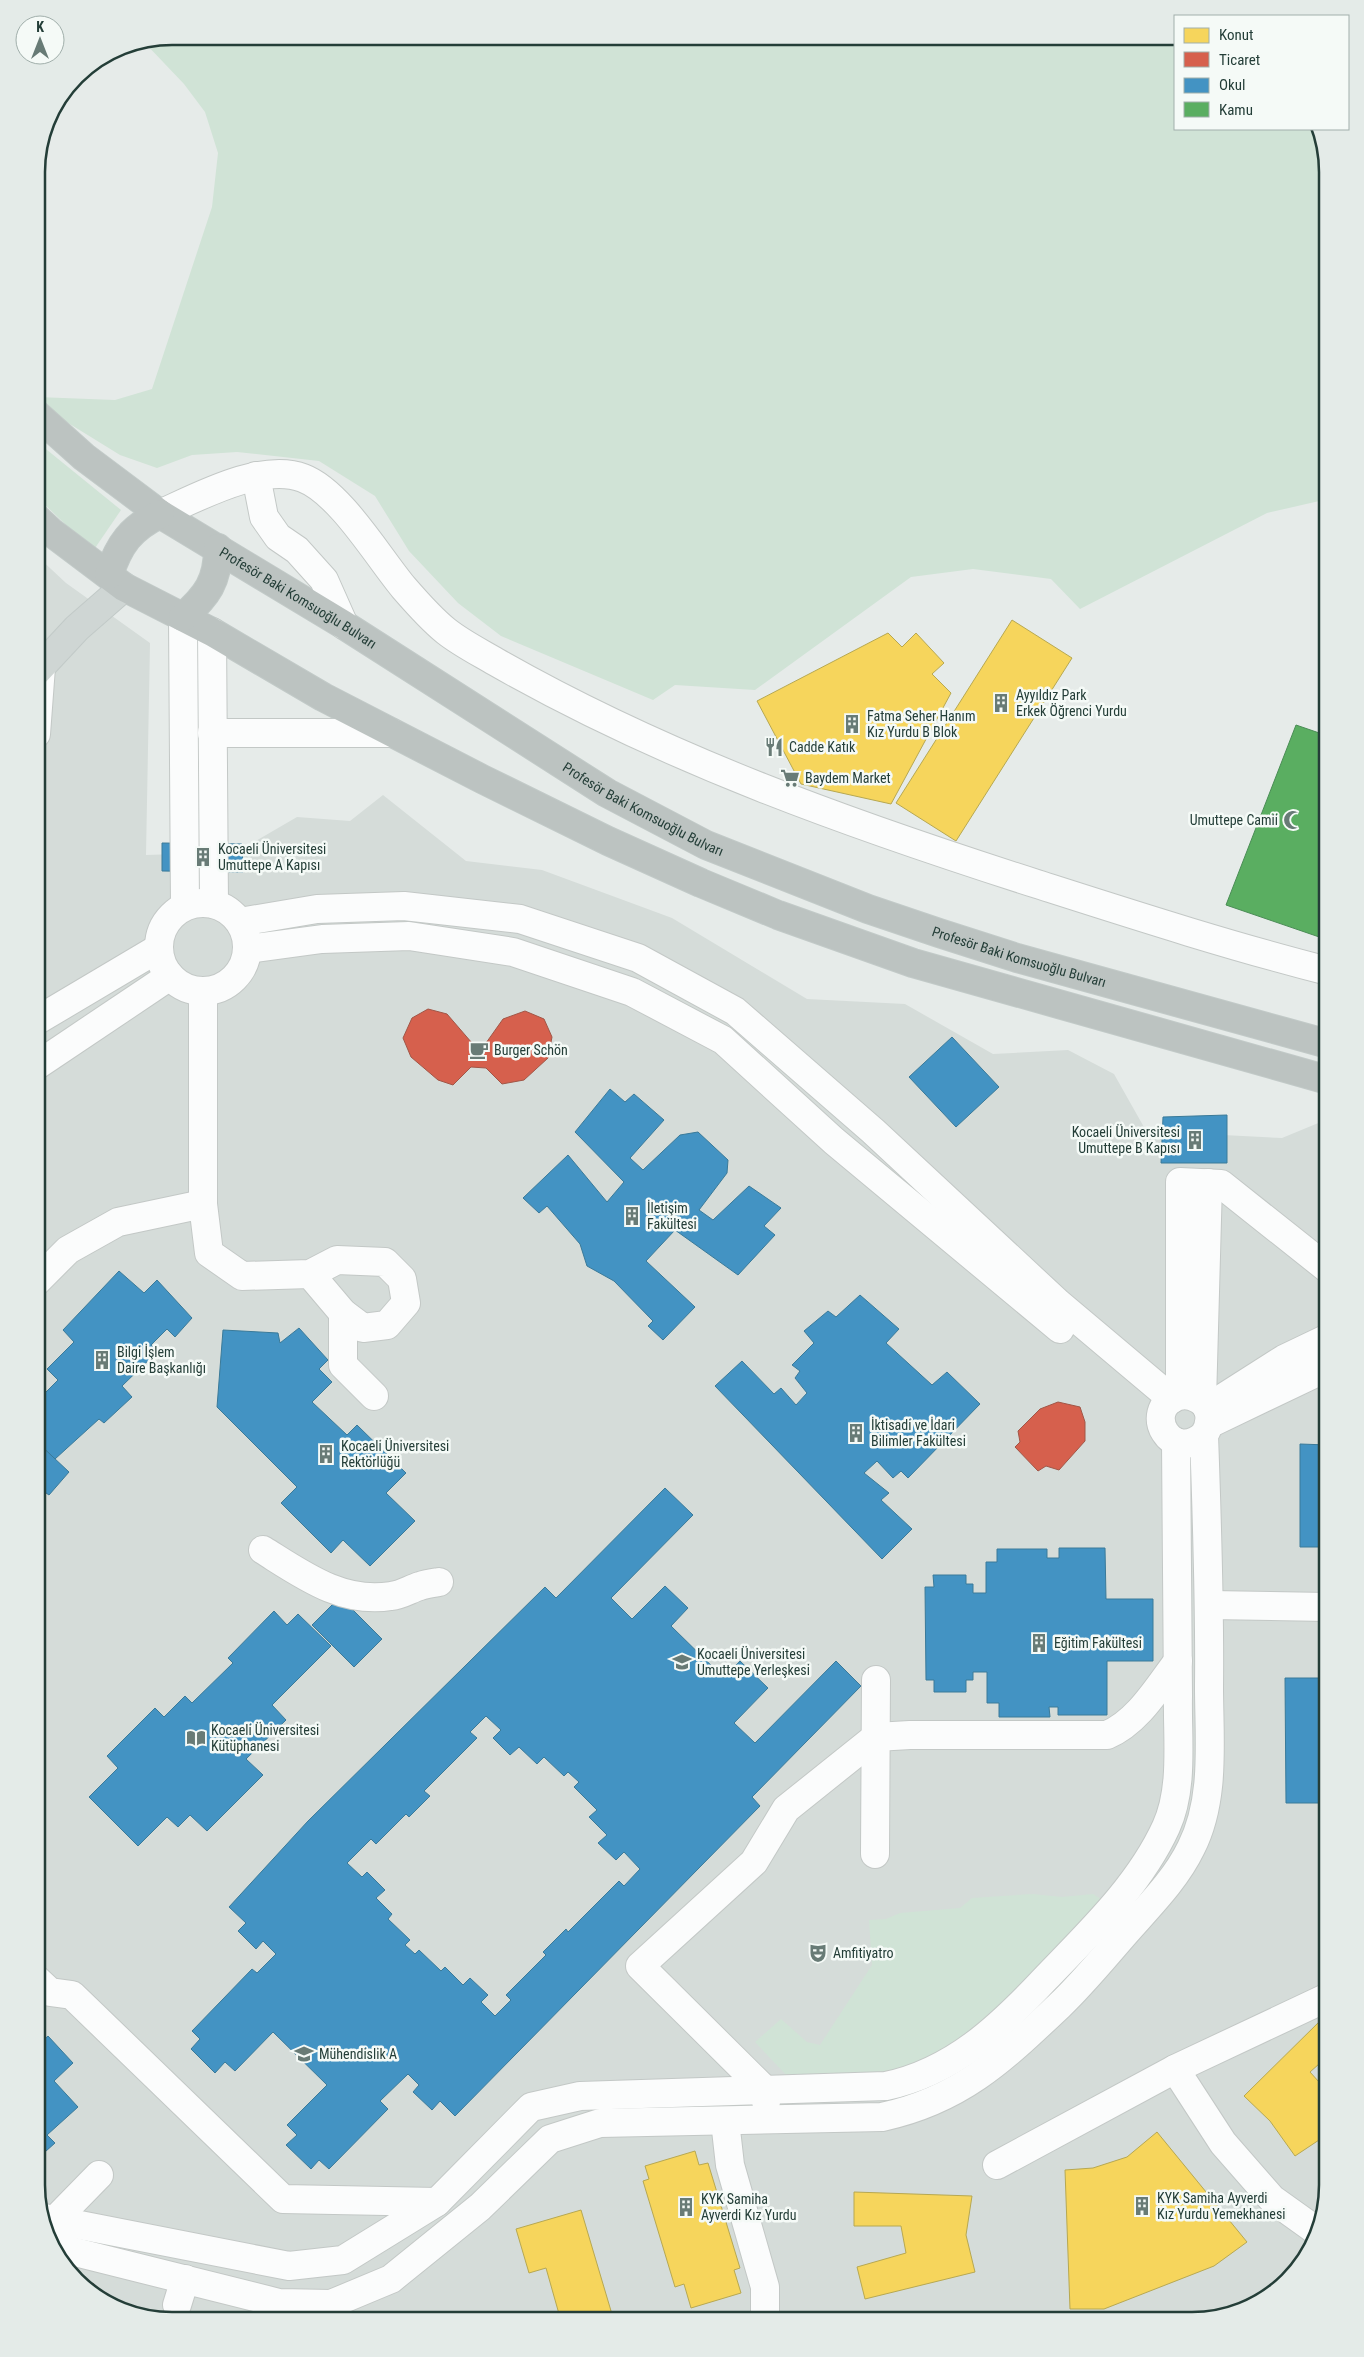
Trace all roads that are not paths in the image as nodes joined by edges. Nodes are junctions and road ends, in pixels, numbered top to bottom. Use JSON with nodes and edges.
{"nodes":[{"id":1,"x":45,"y":422,"type":"edge"},
{"id":2,"x":256,"y":476,"type":"junction"},
{"id":3,"x":160,"y":514,"type":"junction"},
{"id":4,"x":45,"y":526,"type":"edge"},
{"id":5,"x":218,"y":548,"type":"junction"},
{"id":6,"x":117,"y":581,"type":"junction"},
{"id":7,"x":183,"y":618,"type":"junction"},
{"id":8,"x":344,"y":625,"type":"junction"},
{"id":9,"x":212,"y":632,"type":"junction"},
{"id":10,"x":45,"y":663,"type":"edge"},
{"id":11,"x":212,"y":733,"type":"junction"},
{"id":12,"x":392,"y":733,"type":"junction"},
{"id":13,"x":214,"y":904,"type":"junction"},
{"id":14,"x":186,"y":906,"type":"junction"},
{"id":15,"x":240,"y":922,"type":"junction"},
{"id":16,"x":159,"y":948,"type":"junction"},
{"id":17,"x":248,"y":948,"type":"junction"},
{"id":18,"x":1319,"y":969,"type":"edge"},
{"id":19,"x":170,"y":976,"type":"junction"},
{"id":20,"x":203,"y":992,"type":"junction"},
{"id":21,"x":45,"y":1016,"type":"edge"},
{"id":22,"x":1319,"y":1041,"type":"edge"},
{"id":23,"x":45,"y":1060,"type":"edge"},
{"id":24,"x":1319,"y":1077,"type":"edge"},
{"id":25,"x":1208,"y":1183,"type":"junction"},
{"id":26,"x":203,"y":1204,"type":"junction"},
{"id":27,"x":1319,"y":1262,"type":"edge"},
{"id":28,"x":45,"y":1273,"type":"edge"},
{"id":29,"x":310,"y":1274,"type":"junction"},
{"id":30,"x":343,"y":1313,"type":"junction"},
{"id":31,"x":1319,"y":1342,"type":"edge"},
{"id":32,"x":1319,"y":1369,"type":"edge"},
{"id":33,"x":374,"y":1396,"type":"dead end"},
{"id":34,"x":1191,"y":1411,"type":"junction"},
{"id":35,"x":263,"y":1550,"type":"dead end"},
{"id":36,"x":439,"y":1582,"type":"dead end"},
{"id":37,"x":1210,"y":1605,"type":"junction"},
{"id":38,"x":1319,"y":1607,"type":"edge"},
{"id":39,"x":1178,"y":1661,"type":"junction"},
{"id":40,"x":876,"y":1680,"type":"dead end"},
{"id":41,"x":876,"y":1737,"type":"junction"},
{"id":42,"x":875,"y":1854,"type":"dead end"},
{"id":43,"x":45,"y":1987,"type":"edge"},
{"id":44,"x":1319,"y":2001,"type":"edge"},
{"id":45,"x":1175,"y":2069,"type":"junction"},
{"id":46,"x":765,"y":2090,"type":"junction"},
{"id":47,"x":768,"y":2120,"type":"junction"},
{"id":48,"x":725,"y":2121,"type":"junction"},
{"id":49,"x":997,"y":2165,"type":"dead end"},
{"id":50,"x":99,"y":2175,"type":"dead end"},
{"id":51,"x":437,"y":2202,"type":"junction"},
{"id":52,"x":51,"y":2224,"type":"edge"},
{"id":53,"x":52,"y":2227,"type":"edge"},
{"id":54,"x":53,"y":2227,"type":"edge"},
{"id":55,"x":1312,"y":2227,"type":"edge"},
{"id":56,"x":185,"y":2279,"type":"junction"},
{"id":57,"x":177,"y":2305,"type":"dead end"},
{"id":58,"x":332,"y":2312,"type":"edge"},
{"id":59,"x":766,"y":2312,"type":"edge"}],
"edges":[{"from":1,"to":3,"type":"highway","name":"Profesör Baki Komsuoğlu Bulvarı"},
{"from":2,"to":3,"type":"street"},
{"from":2,"to":8,"type":"street"},
{"from":2,"to":18,"type":"street"},
{"from":3,"to":5,"type":"highway","name":"Profesör Baki Komsuoğlu Bulvarı"},
{"from":3,"to":6,"type":"highway"},
{"from":4,"to":6,"type":"highway"},
{"from":5,"to":7,"type":"highway"},
{"from":5,"to":8,"type":"highway","name":"Profesör Baki Komsuoğlu Bulvarı"},
{"from":6,"to":7,"type":"highway"},
{"from":6,"to":10,"type":"main road"},
{"from":7,"to":9,"type":"highway"},
{"from":7,"to":14,"type":"street"},
{"from":8,"to":22,"type":"highway","name":"Profesör Baki Komsuoğlu Bulvarı"},
{"from":9,"to":11,"type":"street"},
{"from":9,"to":12,"type":"highway"},
{"from":11,"to":12,"type":"street"},
{"from":11,"to":13,"type":"street"},
{"from":12,"to":24,"type":"highway"},
{"from":13,"to":14,"type":"street"},
{"from":13,"to":15,"type":"street"},
{"from":14,"to":16,"type":"street"},
{"from":15,"to":17,"type":"street"},
{"from":15,"to":34,"type":"street"},
{"from":16,"to":19,"type":"street"},
{"from":16,"to":21,"type":"street"},
{"from":17,"to":20,"type":"street"},
{"from":17,"to":34,"type":"street"},
{"from":19,"to":20,"type":"street"},
{"from":19,"to":23,"type":"street"},
{"from":20,"to":26,"type":"street"},
{"from":25,"to":27,"type":"street"},
{"from":25,"to":34,"type":"street"},
{"from":25,"to":34,"type":"street"},
{"from":26,"to":28,"type":"street"},
{"from":26,"to":29,"type":"street"},
{"from":29,"to":30,"type":"street"},
{"from":29,"to":30,"type":"street"},
{"from":30,"to":33,"type":"street"},
{"from":31,"to":34,"type":"street"},
{"from":32,"to":34,"type":"street"},
{"from":34,"to":37,"type":"street"},
{"from":34,"to":39,"type":"street"},
{"from":35,"to":36,"type":"street"},
{"from":37,"to":38,"type":"street"},
{"from":37,"to":47,"type":"street"},
{"from":39,"to":41,"type":"street"},
{"from":39,"to":46,"type":"street"},
{"from":40,"to":41,"type":"street"},
{"from":41,"to":42,"type":"street"},
{"from":41,"to":46,"type":"street"},
{"from":43,"to":51,"type":"street"},
{"from":44,"to":45,"type":"street"},
{"from":45,"to":49,"type":"street"},
{"from":45,"to":55,"type":"street"},
{"from":46,"to":47,"type":"street"},
{"from":46,"to":51,"type":"street"},
{"from":47,"to":48,"type":"street"},
{"from":48,"to":58,"type":"street"},
{"from":48,"to":59,"type":"street"},
{"from":50,"to":52,"type":"street"},
{"from":51,"to":53,"type":"street"},
{"from":54,"to":56,"type":"street"},
{"from":56,"to":57,"type":"street"},
{"from":56,"to":58,"type":"street"}]}
